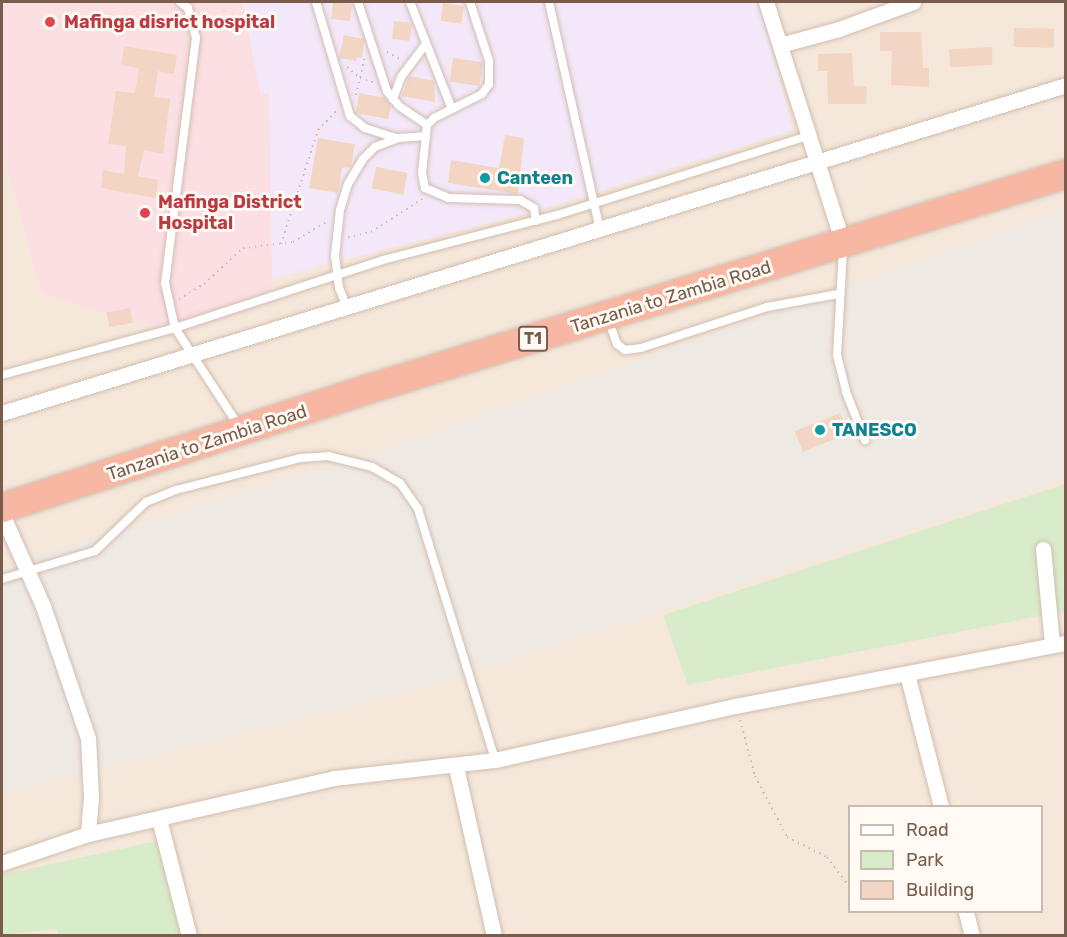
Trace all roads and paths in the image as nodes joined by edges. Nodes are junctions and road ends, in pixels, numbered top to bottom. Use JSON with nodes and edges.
{"nodes":[{"id":1,"x":180,"y":2,"type":"edge"},
{"id":2,"x":316,"y":2,"type":"edge"},
{"id":3,"x":358,"y":2,"type":"edge"},
{"id":4,"x":410,"y":2,"type":"edge"},
{"id":5,"x":470,"y":2,"type":"edge"},
{"id":6,"x":549,"y":2,"type":"edge"},
{"id":7,"x":766,"y":2,"type":"edge"},
{"id":8,"x":913,"y":2,"type":"edge"},
{"id":9,"x":370,"y":40,"type":"junction"},
{"id":10,"x":425,"y":45,"type":"junction"},
{"id":11,"x":780,"y":45,"type":"junction"},
{"id":12,"x":409,"y":64,"type":"junction"},
{"id":13,"x":1065,"y":85,"type":"edge"},
{"id":14,"x":393,"y":99,"type":"junction"},
{"id":15,"x":345,"y":104,"type":"junction"},
{"id":16,"x":452,"y":109,"type":"junction"},
{"id":17,"x":350,"y":116,"type":"junction"},
{"id":18,"x":428,"y":125,"type":"junction"},
{"id":19,"x":425,"y":136,"type":"junction"},
{"id":20,"x":808,"y":136,"type":"junction"},
{"id":21,"x":398,"y":138,"type":"junction"},
{"id":22,"x":817,"y":162,"type":"junction"},
{"id":23,"x":1065,"y":174,"type":"edge"},
{"id":24,"x":429,"y":193,"type":"junction"},
{"id":25,"x":594,"y":204,"type":"junction"},
{"id":26,"x":340,"y":210,"type":"junction"},
{"id":27,"x":536,"y":221,"type":"junction"},
{"id":28,"x":599,"y":226,"type":"junction"},
{"id":29,"x":336,"y":238,"type":"junction"},
{"id":30,"x":282,"y":244,"type":"junction"},
{"id":31,"x":843,"y":244,"type":"junction"},
{"id":32,"x":336,"y":274,"type":"junction"},
{"id":33,"x":838,"y":294,"type":"junction"},
{"id":34,"x":168,"y":305,"type":"junction"},
{"id":35,"x":346,"y":305,"type":"junction"},
{"id":36,"x":608,"y":316,"type":"junction"},
{"id":37,"x":175,"y":328,"type":"junction"},
{"id":38,"x":190,"y":353,"type":"junction"},
{"id":39,"x":2,"y":375,"type":"edge"},
{"id":40,"x":2,"y":413,"type":"edge"},
{"id":41,"x":243,"y":433,"type":"junction"},
{"id":42,"x":865,"y":440,"type":"dead end"},
{"id":43,"x":2,"y":508,"type":"edge"},
{"id":44,"x":2,"y":514,"type":"edge"},
{"id":45,"x":1043,"y":549,"type":"dead end"},
{"id":46,"x":29,"y":571,"type":"junction"},
{"id":47,"x":2,"y":579,"type":"edge"},
{"id":48,"x":1059,"y":644,"type":"edge"},
{"id":49,"x":908,"y":674,"type":"junction"},
{"id":50,"x":735,"y":706,"type":"junction"},
{"id":51,"x":495,"y":760,"type":"junction"},
{"id":52,"x":456,"y":767,"type":"junction"},
{"id":53,"x":941,"y":805,"type":"edge"},
{"id":54,"x":159,"y":819,"type":"junction"},
{"id":55,"x":88,"y":834,"type":"junction"},
{"id":56,"x":2,"y":863,"type":"edge"},
{"id":57,"x":848,"y":887,"type":"edge"},
{"id":58,"x":908,"y":913,"type":"edge"},
{"id":59,"x":947,"y":913,"type":"edge"},
{"id":60,"x":966,"y":913,"type":"edge"},
{"id":61,"x":189,"y":936,"type":"edge"},
{"id":62,"x":494,"y":936,"type":"edge"},
{"id":63,"x":972,"y":936,"type":"edge"}],
"edges":[{"from":1,"to":34,"type":"lane"},
{"from":2,"to":15,"type":"lane"},
{"from":3,"to":9,"type":"lane"},
{"from":4,"to":10,"type":"lane"},
{"from":5,"to":16,"type":"lane"},
{"from":6,"to":25,"type":"lane"},
{"from":7,"to":11,"type":"street"},
{"from":8,"to":11,"type":"street"},
{"from":9,"to":12,"type":"path"},
{"from":9,"to":14,"type":"lane"},
{"from":9,"to":17,"type":"path"},
{"from":10,"to":12,"type":"lane"},
{"from":10,"to":16,"type":"lane"},
{"from":11,"to":20,"type":"street"},
{"from":12,"to":14,"type":"lane"},
{"from":13,"to":22,"type":"street"},
{"from":14,"to":18,"type":"lane"},
{"from":15,"to":17,"type":"lane"},
{"from":15,"to":30,"type":"path"},
{"from":16,"to":18,"type":"lane"},
{"from":17,"to":21,"type":"lane"},
{"from":18,"to":19,"type":"lane"},
{"from":19,"to":21,"type":"lane"},
{"from":19,"to":24,"type":"lane"},
{"from":20,"to":22,"type":"street"},
{"from":20,"to":25,"type":"lane"},
{"from":21,"to":26,"type":"lane"},
{"from":22,"to":28,"type":"street"},
{"from":22,"to":31,"type":"street"},
{"from":23,"to":31,"type":"highway","name":"Tanzania to Zambia Road","number":"T1"},
{"from":24,"to":27,"type":"lane"},
{"from":24,"to":29,"type":"path"},
{"from":25,"to":27,"type":"lane"},
{"from":25,"to":28,"type":"lane"},
{"from":26,"to":29,"type":"lane"},
{"from":26,"to":30,"type":"path"},
{"from":27,"to":32,"type":"lane"},
{"from":28,"to":35,"type":"street"},
{"from":29,"to":32,"type":"lane"},
{"from":30,"to":34,"type":"path"},
{"from":31,"to":33,"type":"lane"},
{"from":31,"to":36,"type":"highway","name":"Tanzania to Zambia Road","number":"T1"},
{"from":32,"to":35,"type":"lane"},
{"from":32,"to":37,"type":"lane"},
{"from":33,"to":36,"type":"lane"},
{"from":33,"to":42,"type":"lane"},
{"from":34,"to":37,"type":"lane"},
{"from":35,"to":38,"type":"street"},
{"from":36,"to":41,"type":"highway","name":"Tanzania to Zambia Road","number":"T1"},
{"from":37,"to":38,"type":"lane"},
{"from":37,"to":39,"type":"lane"},
{"from":38,"to":40,"type":"street"},
{"from":38,"to":41,"type":"lane"},
{"from":41,"to":43,"type":"highway","name":"Tanzania to Zambia Road","number":"T1"},
{"from":44,"to":46,"type":"street"},
{"from":45,"to":48,"type":"street"},
{"from":46,"to":47,"type":"lane"},
{"from":46,"to":51,"type":"lane"},
{"from":46,"to":55,"type":"street"},
{"from":48,"to":49,"type":"street"},
{"from":49,"to":50,"type":"street"},
{"from":49,"to":53,"type":"street"},
{"from":50,"to":51,"type":"street"},
{"from":50,"to":57,"type":"path"},
{"from":51,"to":52,"type":"street"},
{"from":52,"to":54,"type":"street"},
{"from":52,"to":62,"type":"street"},
{"from":54,"to":55,"type":"street"},
{"from":54,"to":61,"type":"street"},
{"from":55,"to":56,"type":"street"},
{"from":58,"to":59,"type":"path"},
{"from":60,"to":63,"type":"street"}]}
